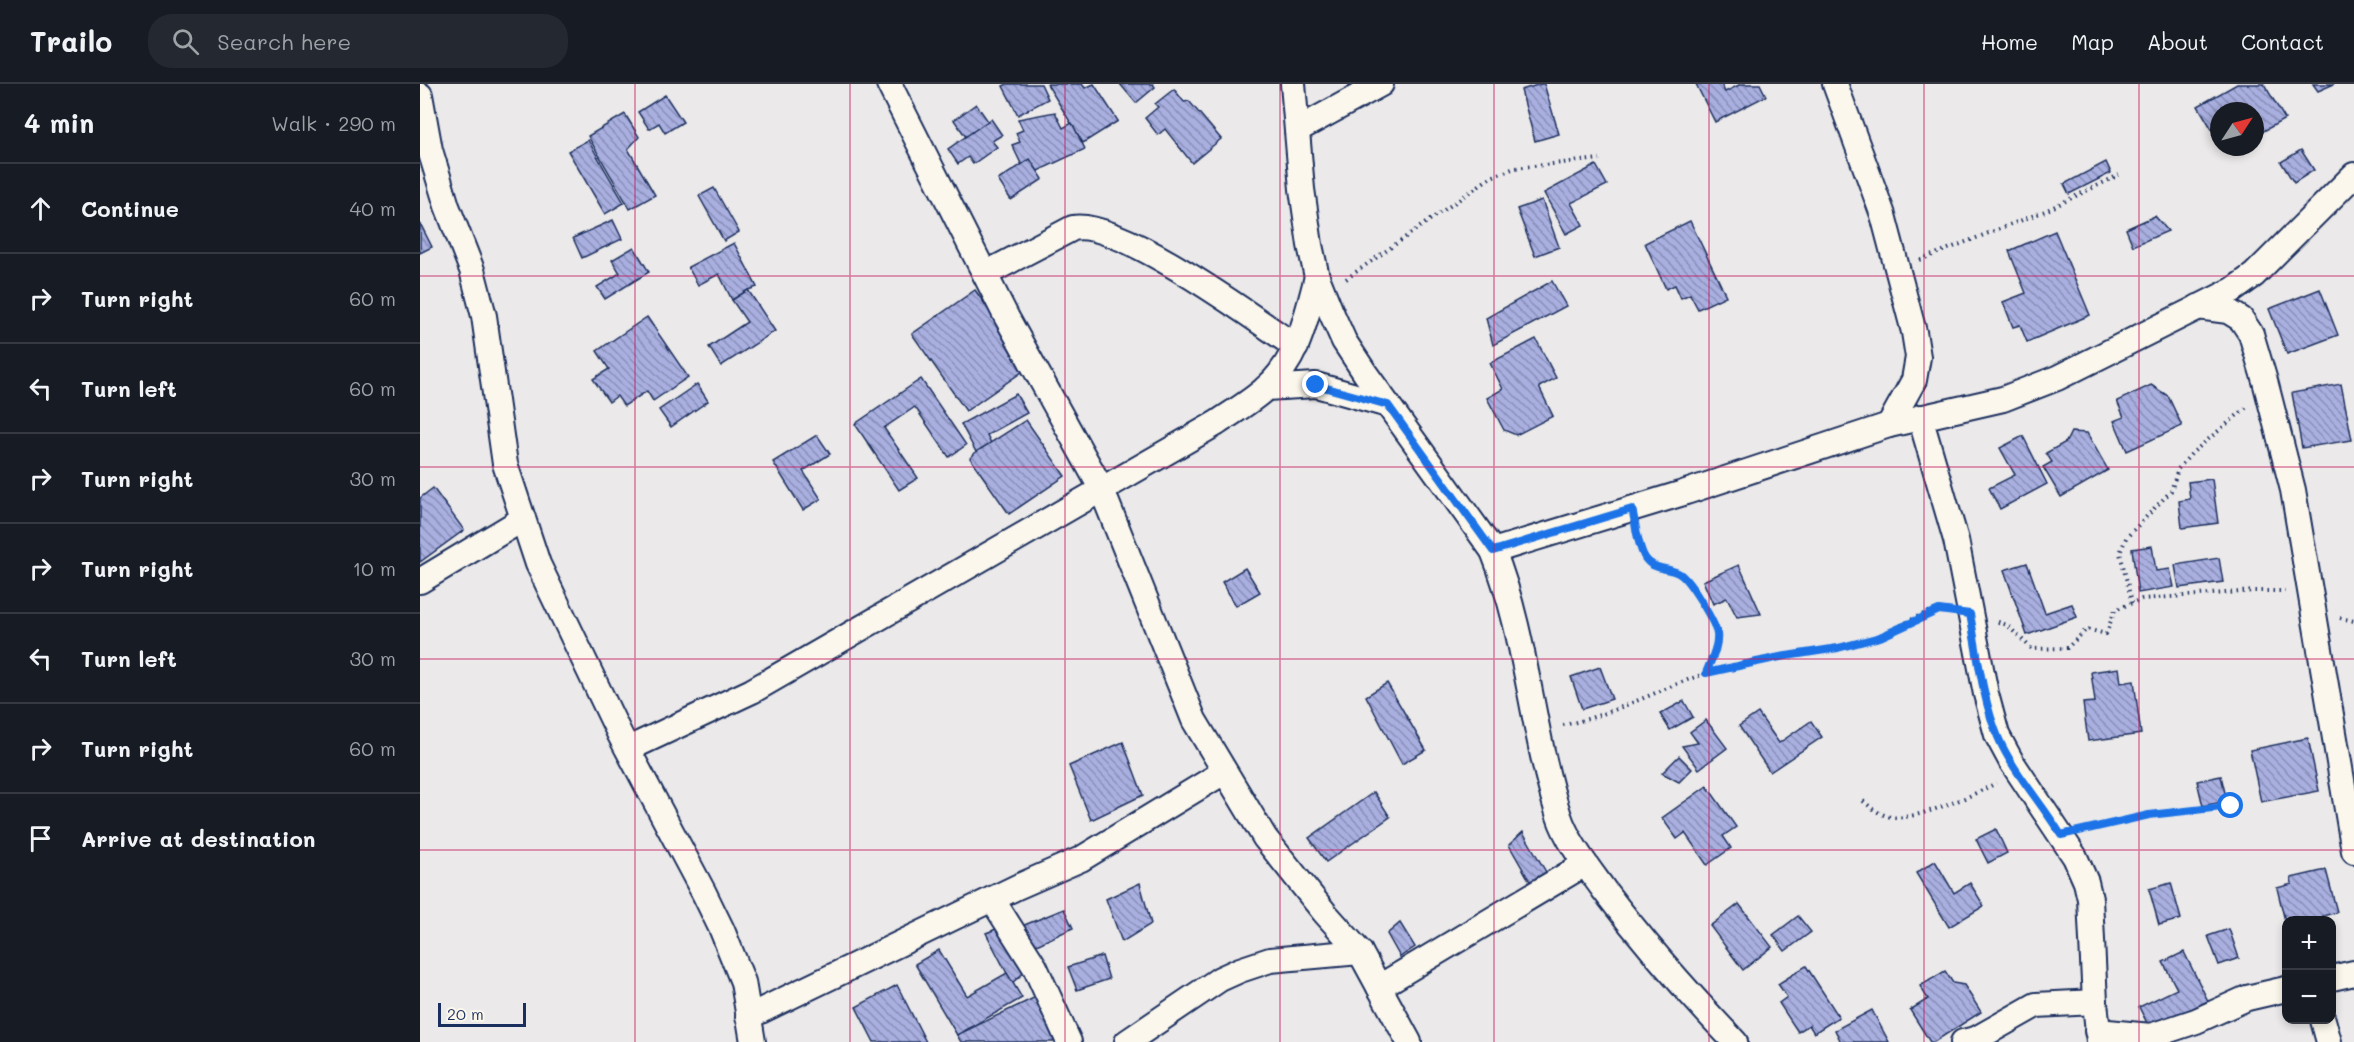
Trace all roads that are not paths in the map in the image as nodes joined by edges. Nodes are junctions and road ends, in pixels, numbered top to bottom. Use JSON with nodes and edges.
{"nodes":[{"id":1,"x":889,"y":84,"type":"edge"},
{"id":2,"x":1293,"y":84,"type":"edge"},
{"id":3,"x":1381,"y":84,"type":"edge"},
{"id":4,"x":1835,"y":84,"type":"edge"},
{"id":5,"x":420,"y":95,"type":"edge"},
{"id":6,"x":1297,"y":130,"type":"junction"},
{"id":7,"x":426,"y":160,"type":"edge"},
{"id":8,"x":2354,"y":175,"type":"edge"},
{"id":9,"x":985,"y":274,"type":"junction"},
{"id":10,"x":1320,"y":286,"type":"junction"},
{"id":11,"x":2198,"y":307,"type":"junction"},
{"id":12,"x":1296,"y":347,"type":"junction"},
{"id":13,"x":1266,"y":388,"type":"junction"},
{"id":14,"x":1388,"y":405,"type":"junction"},
{"id":15,"x":1920,"y":417,"type":"junction"},
{"id":16,"x":1889,"y":425,"type":"junction"},
{"id":17,"x":1101,"y":488,"type":"junction"},
{"id":18,"x":523,"y":519,"type":"junction"},
{"id":19,"x":1493,"y":551,"type":"junction"},
{"id":20,"x":420,"y":581,"type":"edge"},
{"id":21,"x":628,"y":749,"type":"junction"},
{"id":22,"x":1224,"y":772,"type":"junction"},
{"id":23,"x":2354,"y":851,"type":"edge"},
{"id":24,"x":1585,"y":864,"type":"junction"},
{"id":25,"x":992,"y":899,"type":"junction"},
{"id":26,"x":1360,"y":952,"type":"junction"},
{"id":27,"x":2354,"y":973,"type":"edge"},
{"id":28,"x":2336,"y":977,"type":"edge"},
{"id":29,"x":1379,"y":987,"type":"junction"},
{"id":30,"x":2282,"y":990,"type":"edge"},
{"id":31,"x":2095,"y":1002,"type":"junction"},
{"id":32,"x":748,"y":1017,"type":"junction"},
{"id":33,"x":2324,"y":1024,"type":"edge"},
{"id":34,"x":2098,"y":1036,"type":"edge"},
{"id":35,"x":753,"y":1042,"type":"edge"},
{"id":36,"x":1069,"y":1042,"type":"edge"},
{"id":37,"x":1127,"y":1042,"type":"edge"},
{"id":38,"x":1409,"y":1042,"type":"edge"},
{"id":39,"x":1735,"y":1042,"type":"edge"},
{"id":40,"x":1963,"y":1042,"type":"edge"},
{"id":41,"x":2329,"y":1042,"type":"edge"}],
"edges":[{"from":1,"to":9,"type":"street"},
{"from":2,"to":6,"type":"street"},
{"from":3,"to":6,"type":"street"},
{"from":4,"to":16,"type":"street"},
{"from":5,"to":7,"type":"street"},
{"from":6,"to":10,"type":"street"},
{"from":7,"to":18,"type":"street"},
{"from":8,"to":11,"type":"street"},
{"from":9,"to":12,"type":"street"},
{"from":9,"to":17,"type":"street"},
{"from":10,"to":12,"type":"street"},
{"from":10,"to":14,"type":"street"},
{"from":11,"to":15,"type":"street"},
{"from":11,"to":23,"type":"street"},
{"from":12,"to":13,"type":"street"},
{"from":13,"to":14,"type":"street"},
{"from":13,"to":17,"type":"street"},
{"from":14,"to":19,"type":"street"},
{"from":15,"to":16,"type":"street"},
{"from":15,"to":31,"type":"street"},
{"from":16,"to":19,"type":"street"},
{"from":17,"to":21,"type":"street"},
{"from":17,"to":22,"type":"street"},
{"from":18,"to":20,"type":"street"},
{"from":18,"to":21,"type":"street"},
{"from":19,"to":24,"type":"street"},
{"from":21,"to":32,"type":"street"},
{"from":22,"to":25,"type":"street"},
{"from":22,"to":26,"type":"street"},
{"from":24,"to":29,"type":"street"},
{"from":24,"to":39,"type":"street"},
{"from":25,"to":32,"type":"street"},
{"from":25,"to":36,"type":"street"},
{"from":26,"to":29,"type":"street"},
{"from":26,"to":37,"type":"street"},
{"from":27,"to":28,"type":"street"},
{"from":29,"to":38,"type":"street"},
{"from":30,"to":34,"type":"street"},
{"from":31,"to":34,"type":"street"},
{"from":31,"to":40,"type":"street"},
{"from":32,"to":35,"type":"street"},
{"from":33,"to":41,"type":"street"}]}
